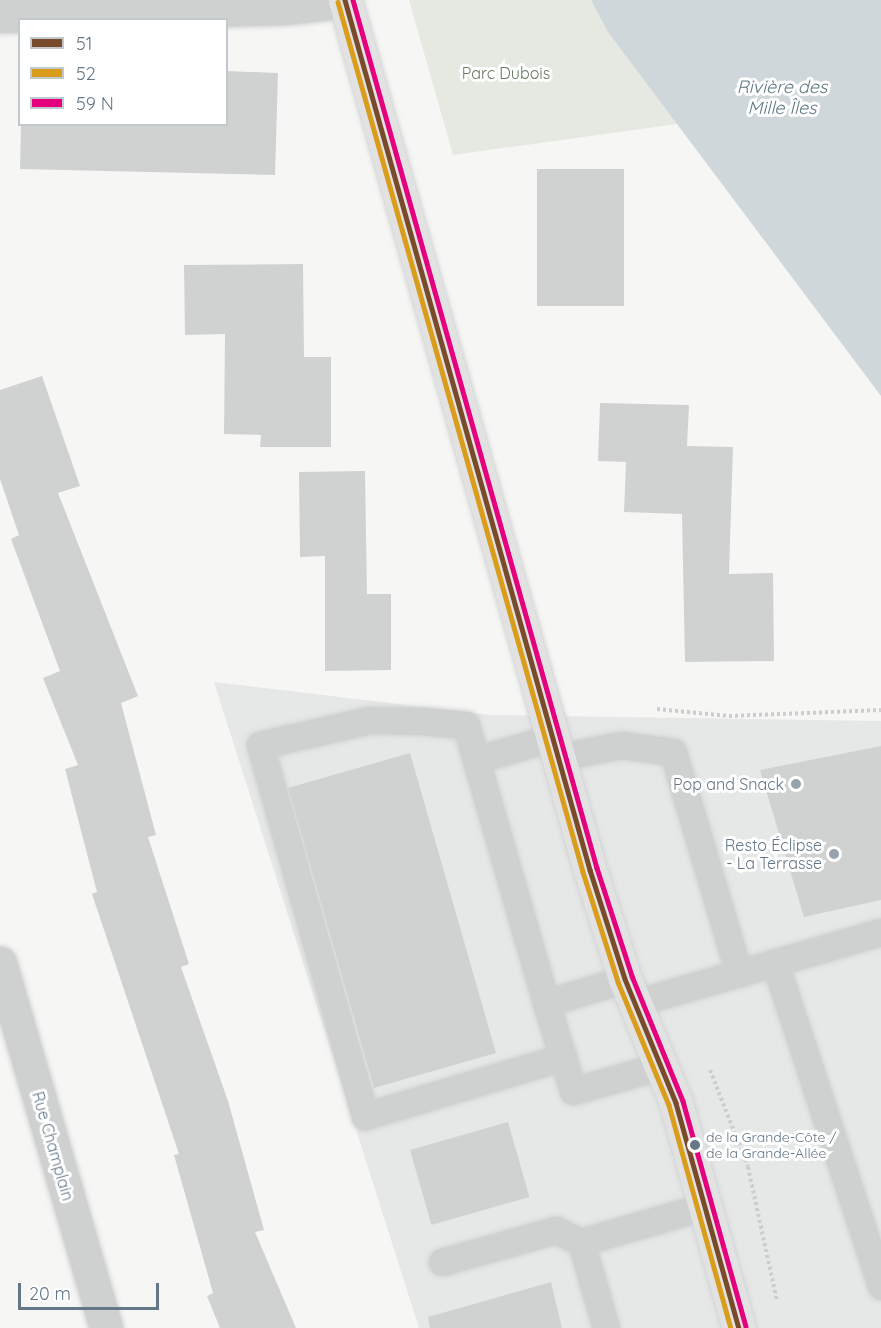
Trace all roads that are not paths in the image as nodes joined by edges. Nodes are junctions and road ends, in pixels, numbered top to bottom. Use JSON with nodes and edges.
{"nodes":[{"id":1,"x":345,"y":1,"type":"edge"},
{"id":2,"x":0,"y":16,"type":"edge"},
{"id":3,"x":557,"y":747,"type":"junction"},
{"id":4,"x":476,"y":760,"type":"junction"},
{"id":5,"x":881,"y":932,"type":"edge"},
{"id":6,"x":0,"y":963,"type":"edge"},
{"id":7,"x":775,"y":963,"type":"junction"},
{"id":8,"x":739,"y":973,"type":"junction"},
{"id":9,"x":630,"y":991,"type":"junction"},
{"id":10,"x":546,"y":1003,"type":"junction"},
{"id":11,"x":563,"y":1057,"type":"junction"},
{"id":12,"x":661,"y":1066,"type":"junction"},
{"id":13,"x":706,"y":1206,"type":"junction"},
{"id":14,"x":581,"y":1242,"type":"junction"},
{"id":15,"x":442,"y":1262,"type":"dead end"},
{"id":16,"x":881,"y":1286,"type":"edge"},
{"id":17,"x":106,"y":1328,"type":"edge"},
{"id":18,"x":606,"y":1328,"type":"edge"},
{"id":19,"x":740,"y":1328,"type":"edge"}],
"edges":[{"from":1,"to":2,"type":"street"},
{"from":1,"to":3,"type":"main road"},
{"from":3,"to":4,"type":"lane"},
{"from":3,"to":8,"type":"lane"},
{"from":3,"to":9,"type":"main road"},
{"from":4,"to":10,"type":"lane"},
{"from":4,"to":11,"type":"lane"},
{"from":5,"to":7,"type":"lane"},
{"from":6,"to":17,"type":"street","name":"Rue Champlain"},
{"from":7,"to":8,"type":"lane"},
{"from":7,"to":16,"type":"lane"},
{"from":8,"to":9,"type":"lane"},
{"from":9,"to":10,"type":"lane"},
{"from":9,"to":12,"type":"main road"},
{"from":10,"to":11,"type":"lane"},
{"from":11,"to":12,"type":"lane"},
{"from":12,"to":13,"type":"main road"},
{"from":13,"to":14,"type":"lane"},
{"from":13,"to":19,"type":"main road"},
{"from":14,"to":15,"type":"lane"},
{"from":14,"to":18,"type":"lane"}]}
